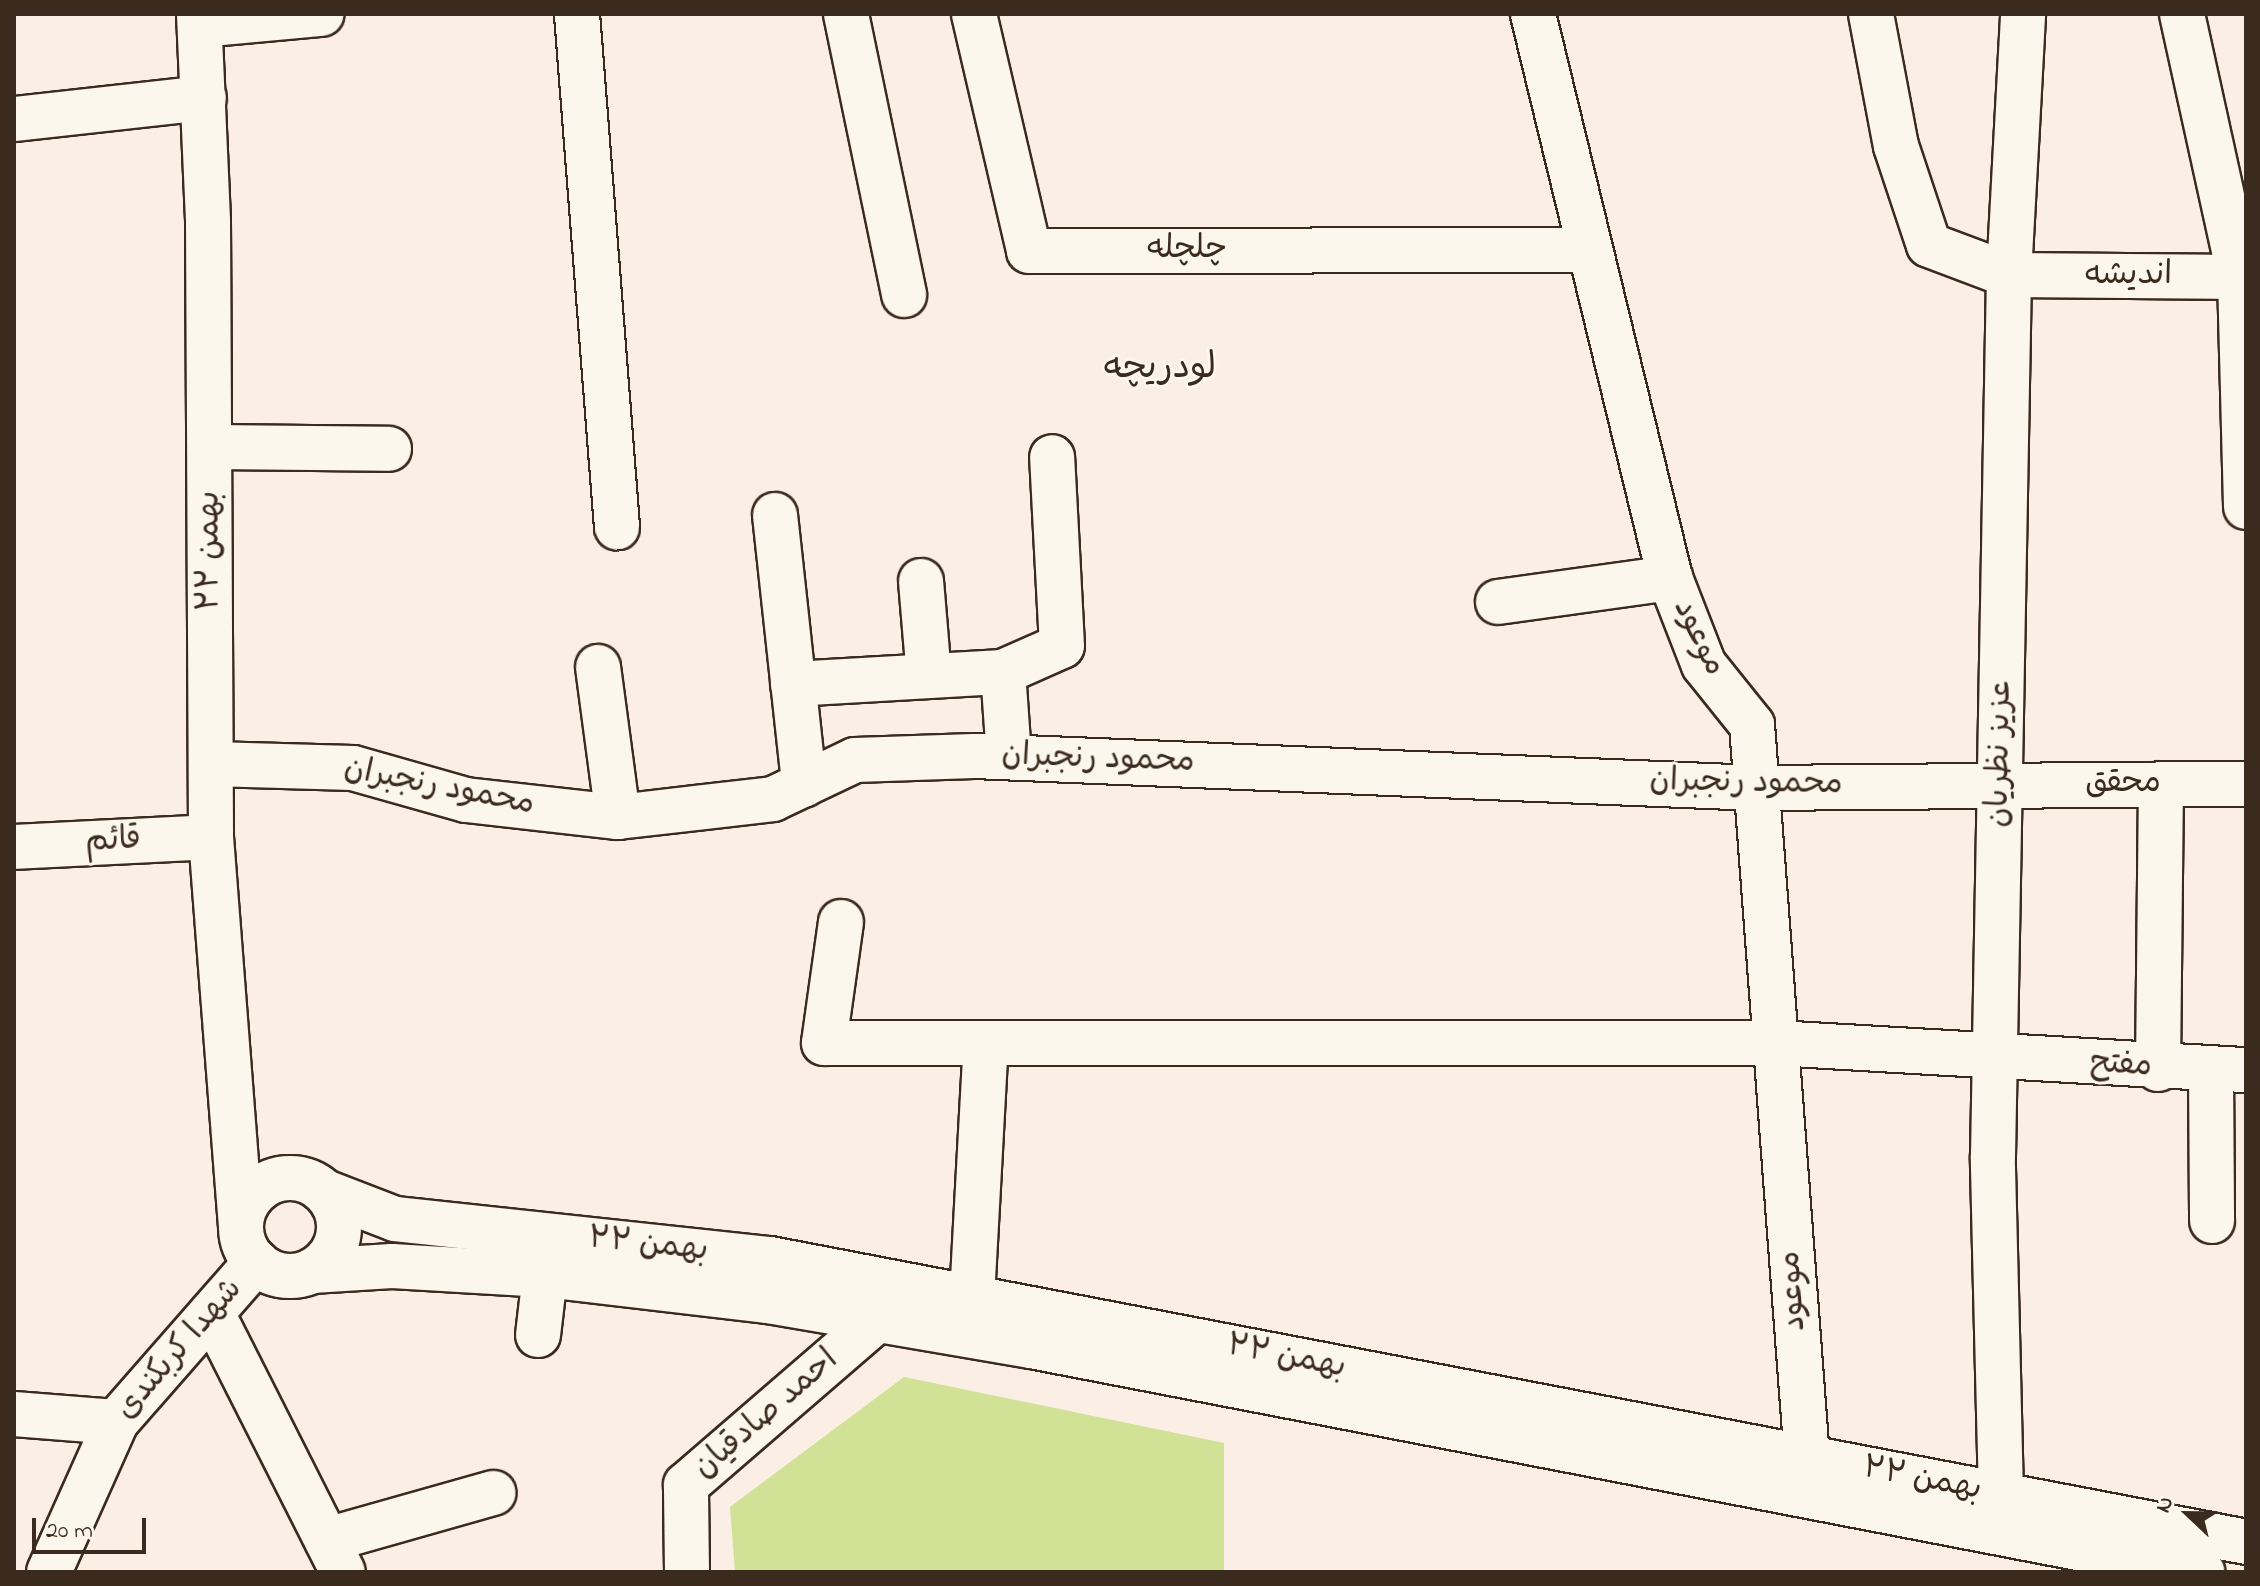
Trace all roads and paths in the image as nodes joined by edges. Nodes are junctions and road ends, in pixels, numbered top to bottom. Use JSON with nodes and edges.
{"nodes":[{"id":1,"x":322,"y":14,"type":"edge"},
{"id":2,"x":577,"y":14,"type":"edge"},
{"id":3,"x":846,"y":14,"type":"edge"},
{"id":4,"x":974,"y":14,"type":"edge"},
{"id":5,"x":1533,"y":14,"type":"edge"},
{"id":6,"x":1871,"y":14,"type":"edge"},
{"id":7,"x":2023,"y":14,"type":"edge"},
{"id":8,"x":2182,"y":14,"type":"edge"},
{"id":9,"x":199,"y":20,"type":"edge"},
{"id":10,"x":204,"y":98,"type":"junction"},
{"id":11,"x":14,"y":119,"type":"edge"},
{"id":12,"x":1588,"y":250,"type":"junction"},
{"id":13,"x":2009,"y":275,"type":"junction"},
{"id":14,"x":2243,"y":277,"type":"edge"},
{"id":15,"x":904,"y":295,"type":"dead end"},
{"id":16,"x":211,"y":447,"type":"junction"},
{"id":17,"x":389,"y":449,"type":"dead end"},
{"id":18,"x":1052,"y":457,"type":"dead end"},
{"id":19,"x":2246,"y":507,"type":"edge"},
{"id":20,"x":775,"y":515,"type":"dead end"},
{"id":21,"x":617,"y":527,"type":"dead end"},
{"id":22,"x":1670,"y":578,"type":"junction"},
{"id":23,"x":921,"y":581,"type":"dead end"},
{"id":24,"x":1498,"y":602,"type":"dead end"},
{"id":25,"x":598,"y":667,"type":"dead end"},
{"id":26,"x":1003,"y":672,"type":"junction"},
{"id":27,"x":929,"y":676,"type":"junction"},
{"id":28,"x":793,"y":684,"type":"junction"},
{"id":29,"x":1009,"y":757,"type":"junction"},
{"id":30,"x":211,"y":764,"type":"junction"},
{"id":31,"x":804,"y":784,"type":"junction"},
{"id":32,"x":2000,"y":784,"type":"junction"},
{"id":33,"x":2161,"y":784,"type":"junction"},
{"id":34,"x":2246,"y":784,"type":"edge"},
{"id":35,"x":1757,"y":788,"type":"junction"},
{"id":36,"x":618,"y":817,"type":"junction"},
{"id":37,"x":211,"y":837,"type":"junction"},
{"id":38,"x":14,"y":847,"type":"edge"},
{"id":39,"x":841,"y":922,"type":"dead end"},
{"id":40,"x":986,"y":1043,"type":"junction"},
{"id":41,"x":1775,"y":1043,"type":"junction"},
{"id":42,"x":1997,"y":1057,"type":"junction"},
{"id":43,"x":2158,"y":1069,"type":"junction"},
{"id":44,"x":2228,"y":1070,"type":"edge"},
{"id":45,"x":228,"y":1087,"type":"junction"},
{"id":46,"x":309,"y":1185,"type":"junction"},
{"id":47,"x":2212,"y":1221,"type":"dead end"},
{"id":48,"x":248,"y":1243,"type":"junction"},
{"id":49,"x":312,"y":1271,"type":"junction"},
{"id":50,"x":545,"y":1275,"type":"junction"},
{"id":51,"x":972,"y":1298,"type":"junction"},
{"id":52,"x":212,"y":1313,"type":"junction"},
{"id":53,"x":877,"y":1320,"type":"junction"},
{"id":54,"x":538,"y":1335,"type":"dead end"},
{"id":55,"x":14,"y":1414,"type":"edge"},
{"id":56,"x":116,"y":1422,"type":"junction"},
{"id":57,"x":1807,"y":1458,"type":"junction"},
{"id":58,"x":493,"y":1493,"type":"dead end"},
{"id":59,"x":2001,"y":1495,"type":"junction"},
{"id":60,"x":2246,"y":1542,"type":"edge"},
{"id":61,"x":335,"y":1556,"type":"edge"},
{"id":62,"x":2112,"y":1563,"type":"edge"},
{"id":63,"x":49,"y":1572,"type":"edge"},
{"id":64,"x":687,"y":1572,"type":"edge"},
{"id":65,"x":2202,"y":1572,"type":"edge"}],
"edges":[{"from":1,"to":9,"type":"street"},
{"from":2,"to":21,"type":"street"},
{"from":3,"to":15,"type":"street"},
{"from":4,"to":12,"type":"street","name":"چلچله"},
{"from":5,"to":12,"type":"street","name":"موعود"},
{"from":6,"to":13,"type":"street"},
{"from":7,"to":13,"type":"street","name":"عزیز نظریان"},
{"from":8,"to":14,"type":"street"},
{"from":9,"to":10,"type":"street","name":"۲۲ بهمن"},
{"from":10,"to":11,"type":"street"},
{"from":10,"to":16,"type":"street","name":"۲۲ بهمن"},
{"from":12,"to":22,"type":"street","name":"موعود"},
{"from":13,"to":14,"type":"street","name":"اندیشه"},
{"from":13,"to":32,"type":"street","name":"عزیز نظریان"},
{"from":14,"to":19,"type":"street"},
{"from":16,"to":17,"type":"street"},
{"from":16,"to":30,"type":"street","name":"۲۲ بهمن"},
{"from":18,"to":26,"type":"street"},
{"from":20,"to":28,"type":"street"},
{"from":22,"to":24,"type":"street"},
{"from":22,"to":35,"type":"street","name":"موعود"},
{"from":23,"to":27,"type":"street"},
{"from":25,"to":36,"type":"street"},
{"from":26,"to":27,"type":"street"},
{"from":26,"to":29,"type":"street"},
{"from":27,"to":28,"type":"street"},
{"from":28,"to":31,"type":"street"},
{"from":29,"to":31,"type":"street","name":"محمود رنجبران"},
{"from":29,"to":35,"type":"street","name":"محمود رنجبران"},
{"from":30,"to":36,"type":"street","name":"محمود رنجبران"},
{"from":30,"to":37,"type":"street","name":"۲۲ بهمن"},
{"from":31,"to":36,"type":"street","name":"محمود رنجبران"},
{"from":32,"to":33,"type":"street","name":"محقق"},
{"from":32,"to":35,"type":"street","name":"محمود رنجبران"},
{"from":32,"to":42,"type":"street","name":"عزیز نظریان"},
{"from":33,"to":34,"type":"street","name":"محقق"},
{"from":33,"to":43,"type":"street"},
{"from":35,"to":41,"type":"street","name":"موعود"},
{"from":37,"to":38,"type":"street","name":"قائم"},
{"from":37,"to":45,"type":"street","name":"۲۲ بهمن"},
{"from":39,"to":40,"type":"street","name":"مفتح"},
{"from":40,"to":41,"type":"street","name":"مفتح"},
{"from":40,"to":51,"type":"street"},
{"from":41,"to":42,"type":"street","name":"مفتح"},
{"from":41,"to":57,"type":"street","name":"موعود"},
{"from":42,"to":43,"type":"street","name":"مفتح"},
{"from":42,"to":59,"type":"street","name":"عزیز نظریان"},
{"from":43,"to":44,"type":"street","name":"مفتح"},
{"from":44,"to":47,"type":"street"},
{"from":45,"to":46,"type":"street"},
{"from":45,"to":48,"type":"street","name":"۲۲ بهمن"},
{"from":46,"to":48,"type":"street"},
{"from":46,"to":49,"type":"street"},
{"from":46,"to":51,"type":"street","name":"۲۲ بهمن"},
{"from":48,"to":49,"type":"street"},
{"from":48,"to":52,"type":"street","name":"شهدا کربکندی"},
{"from":49,"to":50,"type":"street","name":"۲۲ بهمن"},
{"from":50,"to":53,"type":"street","name":"۲۲ بهمن"},
{"from":50,"to":54,"type":"street"},
{"from":51,"to":57,"type":"street","name":"۲۲ بهمن"},
{"from":52,"to":56,"type":"street","name":"شهدا کربکندی"},
{"from":52,"to":61,"type":"street"},
{"from":53,"to":62,"type":"street","name":"۲۲ بهمن"},
{"from":53,"to":64,"type":"street","name":"احمد صادقیان"},
{"from":55,"to":56,"type":"street"},
{"from":56,"to":63,"type":"street","name":"شهدا کربکندی"},
{"from":57,"to":59,"type":"street","name":"۲۲ بهمن"},
{"from":58,"to":61,"type":"street"},
{"from":59,"to":60,"type":"street","name":"۲۲ بهمن"},
{"from":62,"to":65,"type":"street","name":"۲۲ بهمن"}]}
